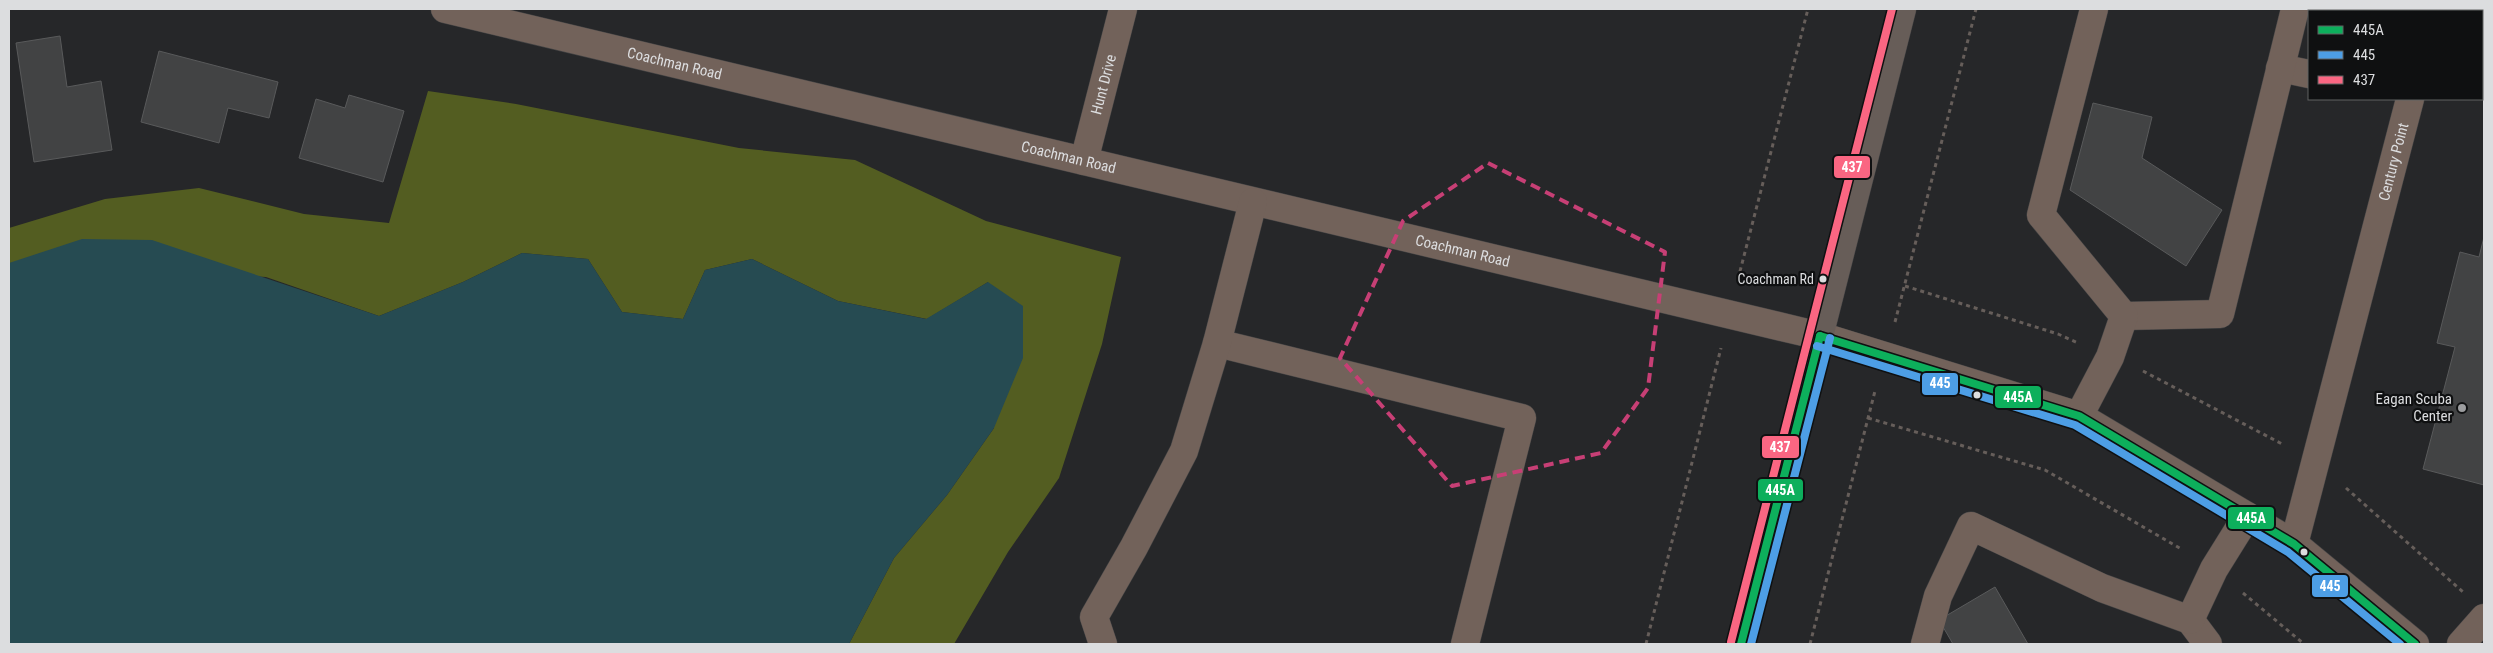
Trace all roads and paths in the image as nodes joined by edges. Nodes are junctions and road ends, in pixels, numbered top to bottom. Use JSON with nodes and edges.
{"nodes":[{"id":1,"x":445,"y":9,"type":"edge"},
{"id":2,"x":1124,"y":9,"type":"edge"},
{"id":3,"x":1808,"y":9,"type":"edge"},
{"id":4,"x":1902,"y":9,"type":"edge"},
{"id":5,"x":2094,"y":9,"type":"edge"},
{"id":6,"x":2295,"y":9,"type":"edge"},
{"id":7,"x":2280,"y":68,"type":"junction"},
{"id":8,"x":2308,"y":74,"type":"edge"},
{"id":9,"x":2410,"y":100,"type":"edge"},
{"id":10,"x":1084,"y":161,"type":"junction"},
{"id":11,"x":1253,"y":202,"type":"junction"},
{"id":12,"x":1905,"y":286,"type":"dead end"},
{"id":13,"x":1728,"y":314,"type":"junction"},
{"id":14,"x":2124,"y":316,"type":"junction"},
{"id":15,"x":1820,"y":336,"type":"junction"},
{"id":16,"x":1217,"y":344,"type":"junction"},
{"id":17,"x":2110,"y":357,"type":"junction"},
{"id":18,"x":2079,"y":416,"type":"junction"},
{"id":19,"x":1868,"y":418,"type":"dead end"},
{"id":20,"x":2316,"y":462,"type":"junction"},
{"id":21,"x":2247,"y":516,"type":"junction"},
{"id":22,"x":2294,"y":544,"type":"junction"},
{"id":23,"x":2214,"y":568,"type":"junction"},
{"id":24,"x":2477,"y":608,"type":"edge"},
{"id":25,"x":2190,"y":620,"type":"junction"},
{"id":26,"x":1104,"y":644,"type":"edge"},
{"id":27,"x":1465,"y":644,"type":"edge"},
{"id":28,"x":1646,"y":644,"type":"edge"},
{"id":29,"x":1741,"y":644,"type":"edge"},
{"id":30,"x":1925,"y":644,"type":"edge"},
{"id":31,"x":2208,"y":644,"type":"edge"},
{"id":32,"x":2304,"y":644,"type":"edge"},
{"id":33,"x":2416,"y":644,"type":"edge"},
{"id":34,"x":2461,"y":644,"type":"edge"}],
"edges":[{"from":1,"to":10,"type":"street","name":"Coachman Road"},
{"from":2,"to":10,"type":"street","name":"Hunt Drive"},
{"from":3,"to":13,"type":"path"},
{"from":4,"to":15,"type":"main road"},
{"from":5,"to":14,"type":"street"},
{"from":6,"to":7,"type":"street"},
{"from":7,"to":8,"type":"street"},
{"from":7,"to":14,"type":"street"},
{"from":9,"to":20,"type":"street","name":"Century Point"},
{"from":10,"to":11,"type":"street","name":"Coachman Road"},
{"from":11,"to":13,"type":"street","name":"Coachman Road"},
{"from":11,"to":16,"type":"street"},
{"from":12,"to":17,"type":"path"},
{"from":13,"to":15,"type":"street","name":"Coachman Road"},
{"from":13,"to":28,"type":"path"},
{"from":14,"to":17,"type":"street"},
{"from":15,"to":18,"type":"street","name":"Coachman Road"},
{"from":15,"to":29,"type":"main road"},
{"from":16,"to":26,"type":"street"},
{"from":16,"to":27,"type":"street"},
{"from":17,"to":18,"type":"street"},
{"from":17,"to":20,"type":"path"},
{"from":18,"to":21,"type":"street","name":"Coachman Road"},
{"from":19,"to":23,"type":"path"},
{"from":20,"to":22,"type":"street","name":"Century Point"},
{"from":20,"to":24,"type":"path"},
{"from":21,"to":22,"type":"street","name":"Coachman Road"},
{"from":21,"to":23,"type":"street"},
{"from":22,"to":33,"type":"street","name":"Coachman Road"},
{"from":23,"to":25,"type":"street"},
{"from":23,"to":32,"type":"path"},
{"from":24,"to":34,"type":"street"},
{"from":25,"to":30,"type":"street"},
{"from":25,"to":31,"type":"street"}]}
